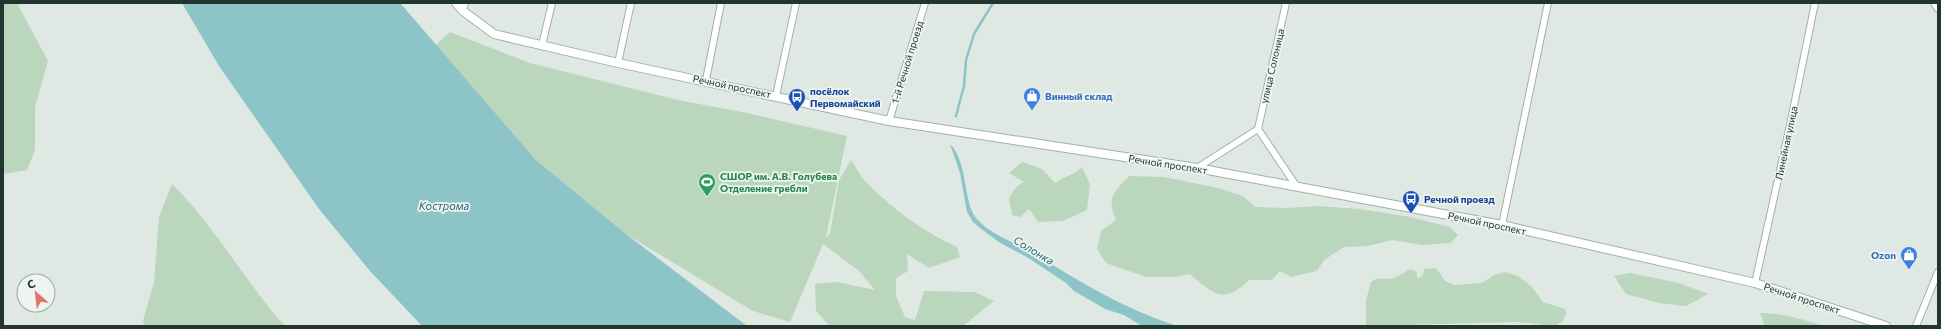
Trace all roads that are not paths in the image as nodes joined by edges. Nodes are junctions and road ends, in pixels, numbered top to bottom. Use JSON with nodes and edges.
{"nodes":[{"id":1,"x":456,"y":3,"type":"edge"},
{"id":2,"x":552,"y":3,"type":"edge"},
{"id":3,"x":632,"y":3,"type":"edge"},
{"id":4,"x":721,"y":3,"type":"edge"},
{"id":5,"x":796,"y":3,"type":"edge"},
{"id":6,"x":925,"y":3,"type":"edge"},
{"id":7,"x":1286,"y":3,"type":"edge"},
{"id":8,"x":1548,"y":3,"type":"edge"},
{"id":9,"x":1815,"y":3,"type":"edge"},
{"id":10,"x":1934,"y":3,"type":"edge"},
{"id":11,"x":464,"y":7,"type":"edge"},
{"id":12,"x":1938,"y":9,"type":"edge"},
{"id":13,"x":542,"y":45,"type":"junction"},
{"id":14,"x":618,"y":63,"type":"junction"},
{"id":15,"x":706,"y":80,"type":"junction"},
{"id":16,"x":776,"y":96,"type":"junction"},
{"id":17,"x":889,"y":121,"type":"junction"},
{"id":18,"x":1258,"y":129,"type":"junction"},
{"id":19,"x":1197,"y":168,"type":"junction"},
{"id":20,"x":1297,"y":187,"type":"junction"},
{"id":21,"x":1502,"y":225,"type":"junction"},
{"id":22,"x":1938,"y":272,"type":"edge"},
{"id":23,"x":1754,"y":283,"type":"junction"},
{"id":24,"x":1886,"y":326,"type":"edge"},
{"id":25,"x":1916,"y":326,"type":"edge"}],
"edges":[{"from":1,"to":11,"type":"street","name":"Речной проспект"},
{"from":2,"to":13,"type":"street"},
{"from":3,"to":14,"type":"street"},
{"from":4,"to":15,"type":"street"},
{"from":5,"to":16,"type":"street"},
{"from":6,"to":17,"type":"street","name":"1-й Речной проезд"},
{"from":7,"to":18,"type":"street","name":"улица Солоница"},
{"from":8,"to":21,"type":"street"},
{"from":9,"to":23,"type":"street","name":"Линейная улица"},
{"from":10,"to":12,"type":"street"},
{"from":11,"to":13,"type":"street","name":"Речной проспект"},
{"from":13,"to":14,"type":"street","name":"Речной проспект"},
{"from":14,"to":15,"type":"street","name":"Речной проспект"},
{"from":15,"to":16,"type":"street","name":"Речной проспект"},
{"from":16,"to":17,"type":"street","name":"Речной проспект"},
{"from":17,"to":19,"type":"street","name":"Речной проспект"},
{"from":18,"to":19,"type":"street"},
{"from":18,"to":20,"type":"street"},
{"from":19,"to":20,"type":"street","name":"Речной проспект"},
{"from":20,"to":21,"type":"street","name":"Речной проспект"},
{"from":21,"to":23,"type":"street","name":"Речной проспект"},
{"from":22,"to":25,"type":"street"},
{"from":23,"to":24,"type":"street","name":"Речной проспект"}]}
